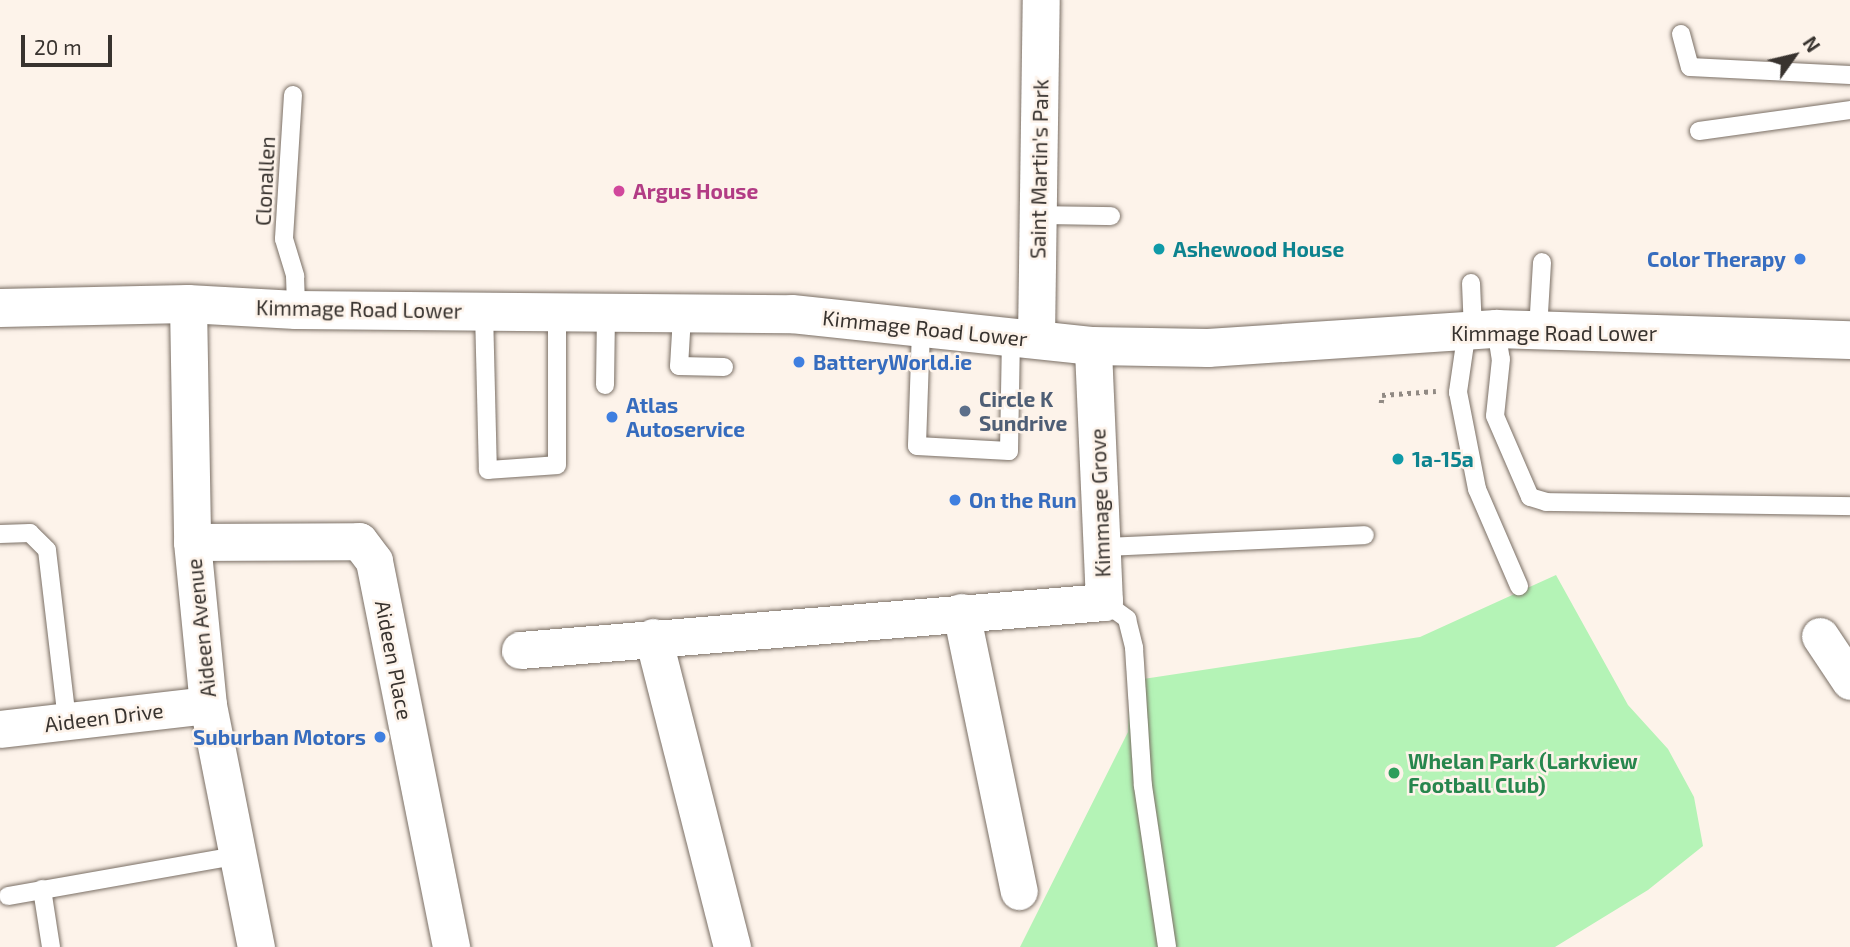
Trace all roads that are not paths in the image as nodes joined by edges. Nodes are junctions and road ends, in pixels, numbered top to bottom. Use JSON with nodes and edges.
{"nodes":[{"id":1,"x":1041,"y":0,"type":"edge"},
{"id":2,"x":1681,"y":34,"type":"dead end"},
{"id":3,"x":1850,"y":75,"type":"edge"},
{"id":4,"x":293,"y":95,"type":"dead end"},
{"id":5,"x":1850,"y":110,"type":"edge"},
{"id":6,"x":1699,"y":131,"type":"dead end"},
{"id":7,"x":1039,"y":215,"type":"junction"},
{"id":8,"x":1111,"y":216,"type":"dead end"},
{"id":9,"x":1542,"y":262,"type":"dead end"},
{"id":10,"x":1471,"y":283,"type":"dead end"},
{"id":11,"x":188,"y":304,"type":"junction"},
{"id":12,"x":0,"y":307,"type":"edge"},
{"id":13,"x":296,"y":310,"type":"junction"},
{"id":14,"x":484,"y":311,"type":"junction"},
{"id":15,"x":557,"y":312,"type":"junction"},
{"id":16,"x":606,"y":314,"type":"junction"},
{"id":17,"x":682,"y":316,"type":"junction"},
{"id":18,"x":921,"y":330,"type":"junction"},
{"id":19,"x":1479,"y":330,"type":"junction"},
{"id":20,"x":1538,"y":330,"type":"junction"},
{"id":21,"x":1024,"y":338,"type":"junction"},
{"id":22,"x":1850,"y":340,"type":"edge"},
{"id":23,"x":1093,"y":346,"type":"junction"},
{"id":24,"x":724,"y":367,"type":"dead end"},
{"id":25,"x":605,"y":385,"type":"dead end"},
{"id":26,"x":1850,"y":506,"type":"edge"},
{"id":27,"x":0,"y":534,"type":"edge"},
{"id":28,"x":1365,"y":535,"type":"dead end"},
{"id":29,"x":192,"y":542,"type":"junction"},
{"id":30,"x":1104,"y":547,"type":"junction"},
{"id":31,"x":1519,"y":586,"type":"dead end"},
{"id":32,"x":1104,"y":601,"type":"junction"},
{"id":33,"x":961,"y":612,"type":"junction"},
{"id":34,"x":1820,"y":636,"type":"dead end"},
{"id":35,"x":653,"y":637,"type":"junction"},
{"id":36,"x":520,"y":650,"type":"dead end"},
{"id":37,"x":1850,"y":681,"type":"edge"},
{"id":38,"x":208,"y":705,"type":"junction"},
{"id":39,"x":67,"y":721,"type":"junction"},
{"id":40,"x":0,"y":729,"type":"edge"},
{"id":41,"x":235,"y":856,"type":"junction"},
{"id":42,"x":43,"y":890,"type":"junction"},
{"id":43,"x":1019,"y":891,"type":"dead end"},
{"id":44,"x":8,"y":896,"type":"dead end"},
{"id":45,"x":51,"y":947,"type":"edge"},
{"id":46,"x":256,"y":947,"type":"edge"},
{"id":47,"x":451,"y":947,"type":"edge"},
{"id":48,"x":732,"y":947,"type":"edge"},
{"id":49,"x":1167,"y":947,"type":"edge"}],
"edges":[{"from":1,"to":7,"type":"street","name":"Saint Martin's Park"},
{"from":2,"to":3,"type":"lane"},
{"from":4,"to":13,"type":"lane","name":"Clonallen"},
{"from":5,"to":6,"type":"lane"},
{"from":7,"to":8,"type":"lane"},
{"from":7,"to":21,"type":"street","name":"Saint Martin's Park"},
{"from":9,"to":20,"type":"lane"},
{"from":10,"to":19,"type":"lane"},
{"from":11,"to":12,"type":"main road","name":"Kimmage Road Lower"},
{"from":11,"to":13,"type":"main road","name":"Kimmage Road Lower"},
{"from":11,"to":29,"type":"street","name":"Aideen Avenue"},
{"from":13,"to":14,"type":"main road","name":"Kimmage Road Lower"},
{"from":14,"to":15,"type":"main road","name":"Kimmage Road Lower"},
{"from":14,"to":15,"type":"lane"},
{"from":15,"to":16,"type":"main road","name":"Kimmage Road Lower"},
{"from":16,"to":17,"type":"main road","name":"Kimmage Road Lower"},
{"from":16,"to":25,"type":"lane"},
{"from":17,"to":18,"type":"main road","name":"Kimmage Road Lower"},
{"from":17,"to":24,"type":"lane"},
{"from":18,"to":21,"type":"main road","name":"Kimmage Road Lower"},
{"from":18,"to":21,"type":"lane"},
{"from":19,"to":20,"type":"main road","name":"Kimmage Road Lower"},
{"from":19,"to":23,"type":"main road","name":"Kimmage Road Lower"},
{"from":19,"to":26,"type":"lane"},
{"from":19,"to":31,"type":"lane"},
{"from":20,"to":22,"type":"main road","name":"Kimmage Road Lower"},
{"from":21,"to":23,"type":"main road","name":"Kimmage Road Lower"},
{"from":23,"to":30,"type":"street","name":"Kimmage Grove"},
{"from":27,"to":39,"type":"lane"},
{"from":28,"to":30,"type":"lane"},
{"from":29,"to":38,"type":"street","name":"Aideen Avenue"},
{"from":29,"to":47,"type":"street","name":"Aideen Place"},
{"from":30,"to":32,"type":"street","name":"Kimmage Grove"},
{"from":32,"to":33,"type":"street","name":"Kimmage Grove"},
{"from":32,"to":49,"type":"lane"},
{"from":33,"to":35,"type":"street","name":"Kimmage Grove"},
{"from":33,"to":43,"type":"street"},
{"from":34,"to":37,"type":"street"},
{"from":35,"to":36,"type":"street","name":"Kimmage Grove"},
{"from":35,"to":48,"type":"street"},
{"from":38,"to":39,"type":"street","name":"Aideen Drive"},
{"from":38,"to":41,"type":"street","name":"Aideen Avenue"},
{"from":39,"to":40,"type":"street","name":"Aideen Drive"},
{"from":41,"to":42,"type":"lane"},
{"from":41,"to":46,"type":"street","name":"Aideen Avenue"},
{"from":42,"to":44,"type":"lane"},
{"from":42,"to":45,"type":"lane"}]}
